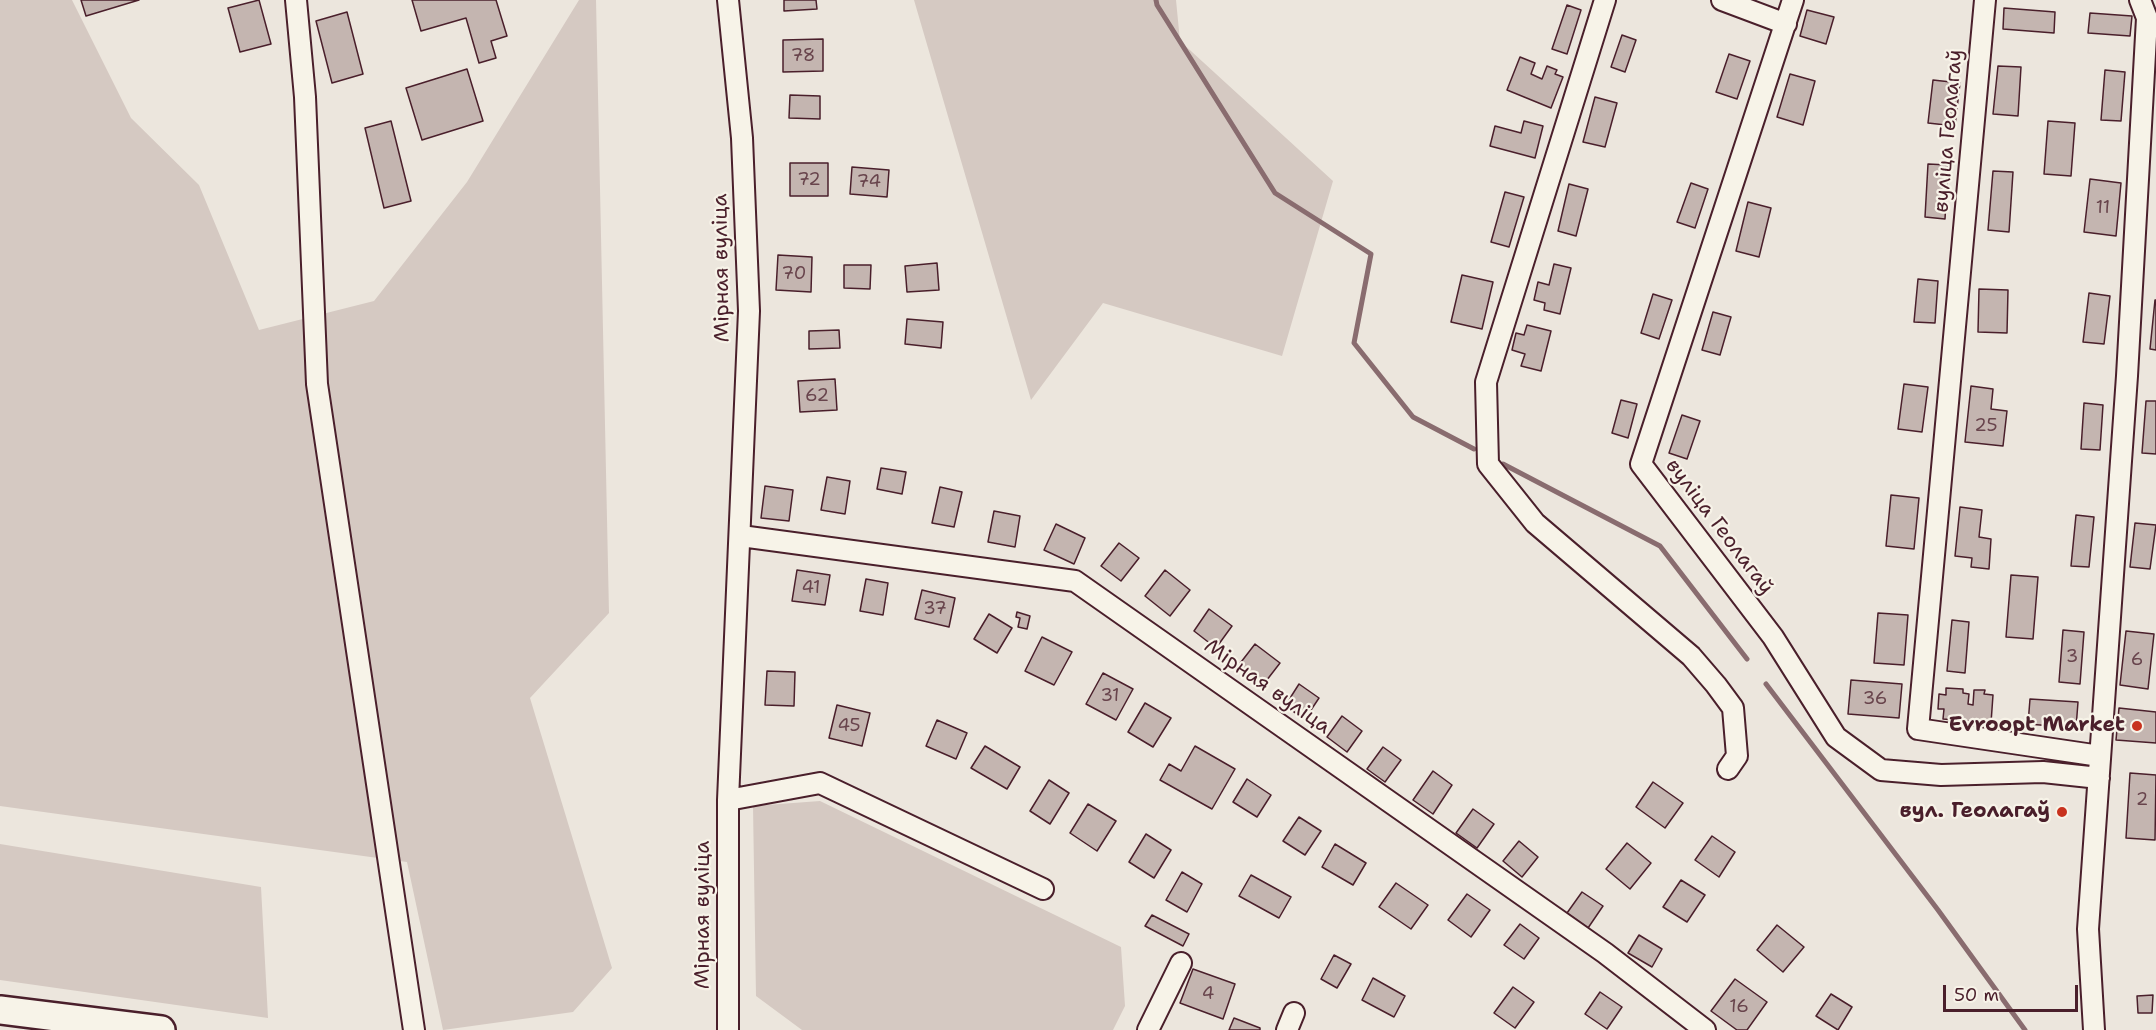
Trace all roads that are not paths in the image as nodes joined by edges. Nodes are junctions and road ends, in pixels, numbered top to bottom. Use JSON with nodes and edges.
{"nodes":[{"id":1,"x":296,"y":0,"type":"edge"},
{"id":2,"x":728,"y":0,"type":"edge"},
{"id":3,"x":1605,"y":0,"type":"edge"},
{"id":4,"x":1722,"y":0,"type":"edge"},
{"id":5,"x":1793,"y":0,"type":"edge"},
{"id":6,"x":1985,"y":0,"type":"edge"},
{"id":7,"x":2140,"y":0,"type":"edge"},
{"id":8,"x":1786,"y":24,"type":"junction"},
{"id":9,"x":741,"y":536,"type":"junction"},
{"id":10,"x":2100,"y":756,"type":"junction"},
{"id":11,"x":1728,"y":769,"type":"dead end"},
{"id":12,"x":2099,"y":778,"type":"junction"},
{"id":13,"x":728,"y":800,"type":"junction"},
{"id":14,"x":1043,"y":889,"type":"dead end"},
{"id":15,"x":1182,"y":963,"type":"dead end"},
{"id":16,"x":0,"y":1010,"type":"edge"},
{"id":17,"x":160,"y":1030,"type":"edge"},
{"id":18,"x":414,"y":1030,"type":"edge"},
{"id":19,"x":728,"y":1030,"type":"edge"},
{"id":20,"x":1148,"y":1030,"type":"edge"},
{"id":21,"x":1705,"y":1030,"type":"edge"},
{"id":22,"x":2094,"y":1030,"type":"edge"}],
"edges":[{"from":1,"to":18,"type":"street"},
{"from":2,"to":9,"type":"street","name":"Мірная вуліца"},
{"from":3,"to":11,"type":"street"},
{"from":4,"to":8,"type":"street"},
{"from":5,"to":8,"type":"street","name":"вуліца Геолагаў"},
{"from":6,"to":10,"type":"street","name":"вуліца Геолагаў"},
{"from":7,"to":10,"type":"street"},
{"from":8,"to":12,"type":"street","name":"вуліца Геолагаў"},
{"from":9,"to":13,"type":"street","name":"Мірная вуліца"},
{"from":9,"to":21,"type":"street","name":"Мірная вуліца"},
{"from":10,"to":12,"type":"street"},
{"from":12,"to":22,"type":"street"},
{"from":13,"to":14,"type":"street"},
{"from":13,"to":19,"type":"street","name":"Мірная вуліца"},
{"from":15,"to":20,"type":"street"},
{"from":16,"to":17,"type":"main road"}]}
